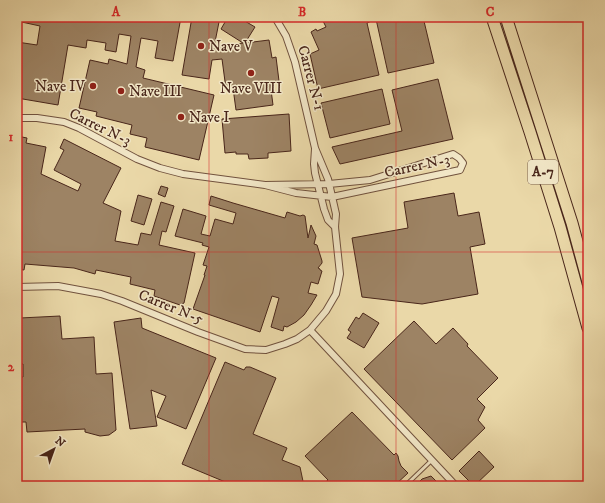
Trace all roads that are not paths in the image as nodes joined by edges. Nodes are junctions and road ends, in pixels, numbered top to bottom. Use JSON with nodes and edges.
{"nodes":[{"id":1,"x":273,"y":17,"type":"edge"},
{"id":2,"x":492,"y":17,"type":"edge"},
{"id":3,"x":506,"y":17,"type":"edge"},
{"id":4,"x":17,"y":118,"type":"edge"},
{"id":5,"x":315,"y":148,"type":"junction"},
{"id":6,"x":318,"y":184,"type":"junction"},
{"id":7,"x":329,"y":184,"type":"junction"},
{"id":8,"x":265,"y":185,"type":"junction"},
{"id":9,"x":321,"y":196,"type":"junction"},
{"id":10,"x":332,"y":197,"type":"junction"},
{"id":11,"x":335,"y":227,"type":"junction"},
{"id":12,"x":588,"y":282,"type":"edge"},
{"id":13,"x":17,"y":286,"type":"edge"},
{"id":14,"x":588,"y":328,"type":"edge"},
{"id":15,"x":310,"y":330,"type":"junction"},
{"id":16,"x":432,"y":460,"type":"junction"},
{"id":17,"x":406,"y":486,"type":"edge"},
{"id":18,"x":456,"y":486,"type":"edge"}],
"edges":[{"from":1,"to":5,"type":"street","name":"Carrer N-1"},
{"from":2,"to":14,"type":"highway","number":"A-7"},
{"from":3,"to":12,"type":"highway","number":"A-7"},
{"from":4,"to":8,"type":"street","name":"Carrer N-3"},
{"from":5,"to":6,"type":"street","name":"Carrer N-1"},
{"from":5,"to":7,"type":"street","name":"Carrer N-1"},
{"from":6,"to":7,"type":"street","name":"Carrer N-3"},
{"from":6,"to":8,"type":"street","name":"Carrer N-3"},
{"from":6,"to":9,"type":"street","name":"Carrer N-1"},
{"from":7,"to":10,"type":"street","name":"Carrer N-1"},
{"from":7,"to":10,"type":"street","name":"Carrer N-3"},
{"from":8,"to":9,"type":"street","name":"Carrer N-3"},
{"from":9,"to":10,"type":"street","name":"Carrer N-3"},
{"from":9,"to":11,"type":"street","name":"Carrer N-1"},
{"from":10,"to":11,"type":"street","name":"Carrer N-1"},
{"from":11,"to":15,"type":"street","name":"Carrer N-5"},
{"from":13,"to":15,"type":"street","name":"Carrer N-5"},
{"from":15,"to":16,"type":"street"},
{"from":16,"to":17,"type":"lane"},
{"from":16,"to":18,"type":"street"}]}
